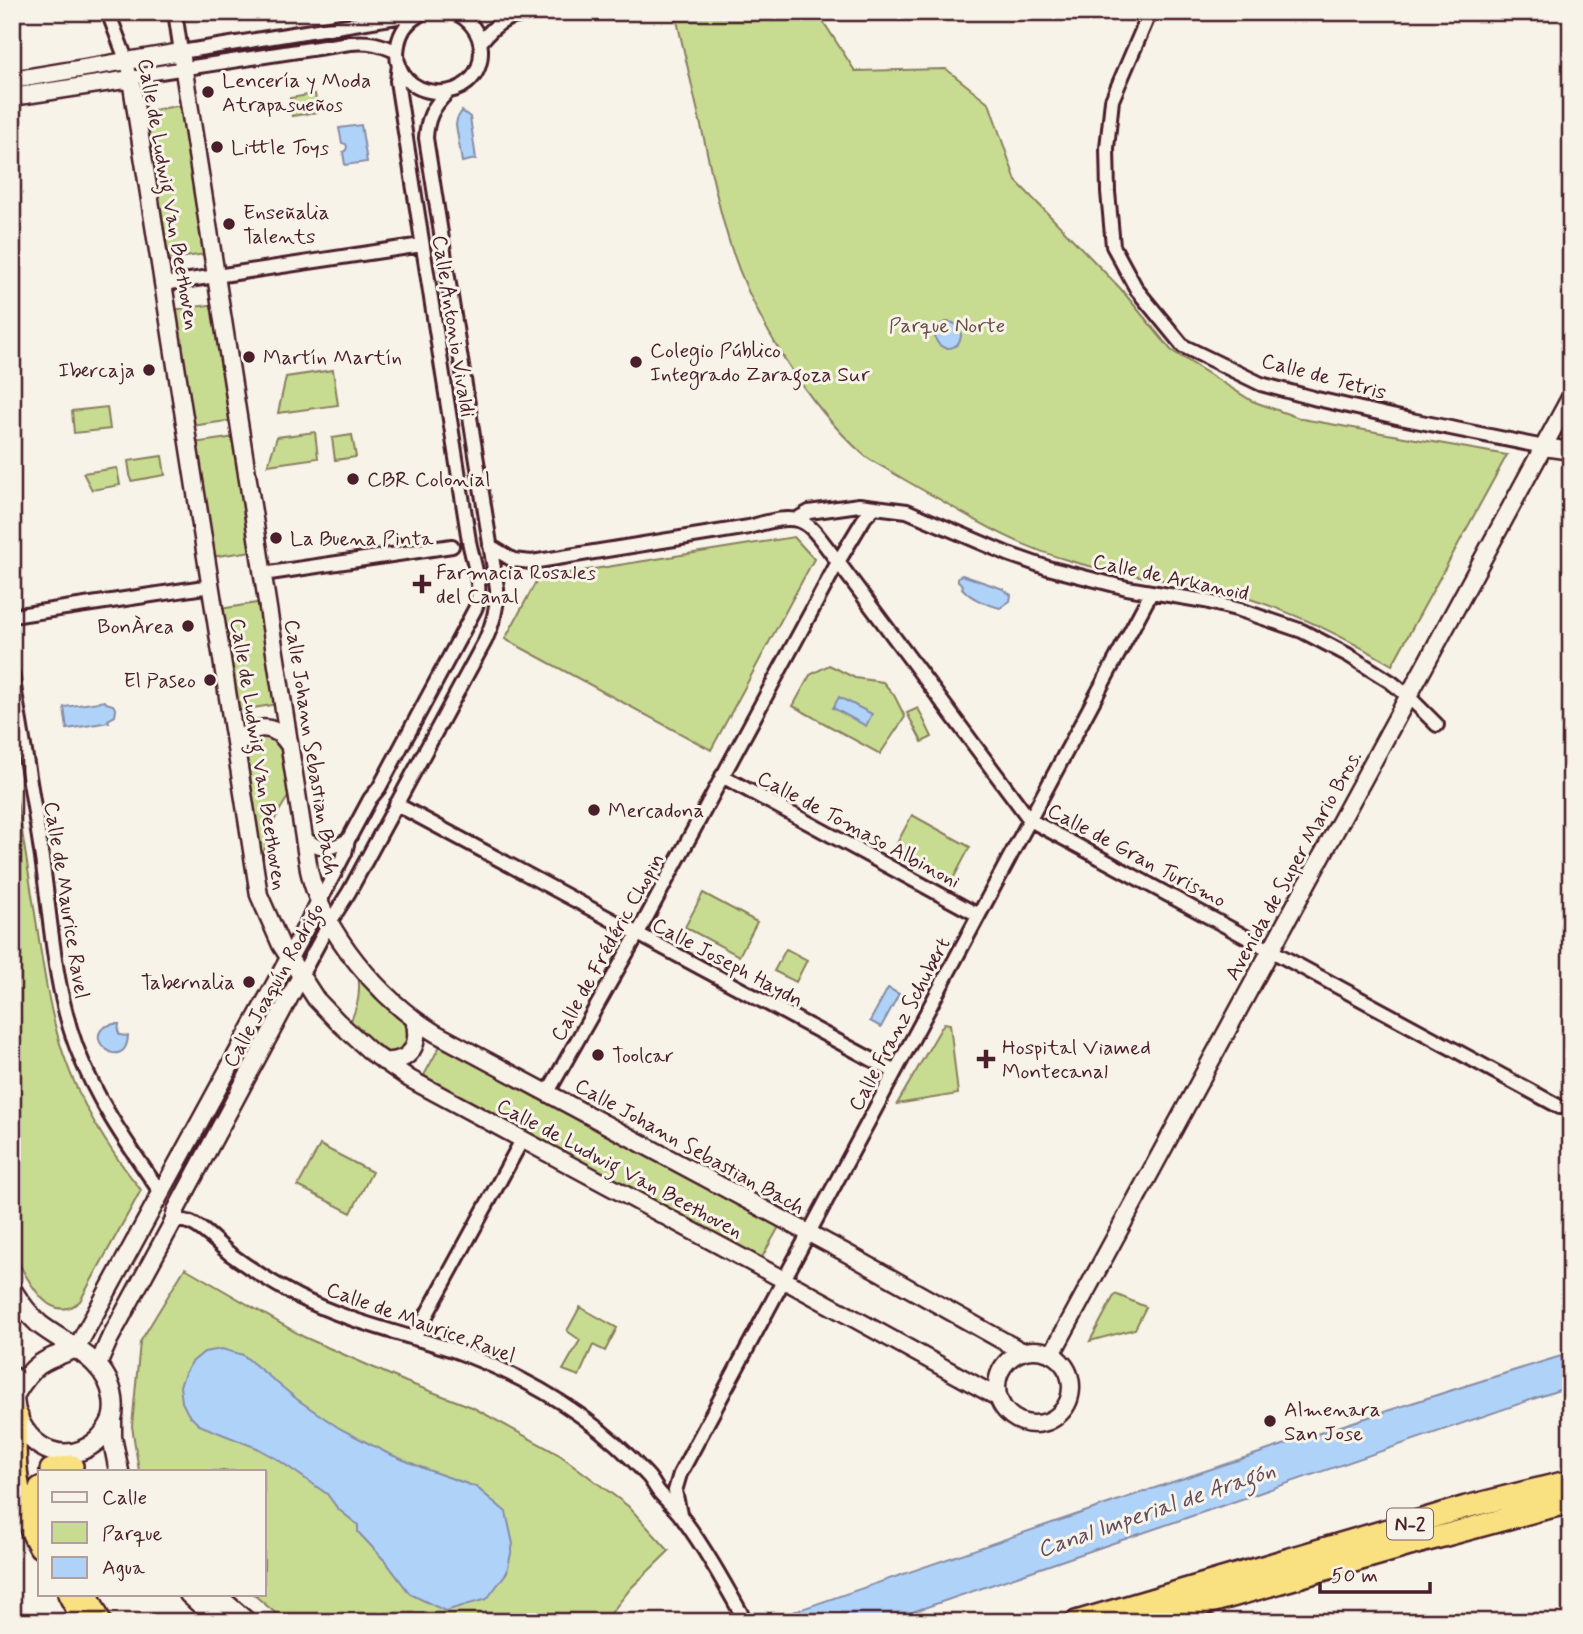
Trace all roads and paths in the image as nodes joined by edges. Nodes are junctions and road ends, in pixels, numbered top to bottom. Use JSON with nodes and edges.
{"nodes":[{"id":1,"x":107,"y":12,"type":"edge"},
{"id":2,"x":175,"y":12,"type":"edge"},
{"id":3,"x":454,"y":12,"type":"edge"},
{"id":4,"x":543,"y":12,"type":"edge"},
{"id":5,"x":1150,"y":12,"type":"edge"},
{"id":6,"x":423,"y":13,"type":"edge"},
{"id":7,"x":376,"y":17,"type":"edge"},
{"id":8,"x":481,"y":43,"type":"junction"},
{"id":9,"x":398,"y":58,"type":"junction"},
{"id":10,"x":183,"y":60,"type":"junction"},
{"id":11,"x":127,"y":62,"type":"junction"},
{"id":12,"x":131,"y":79,"type":"junction"},
{"id":13,"x":12,"y":80,"type":"edge"},
{"id":14,"x":447,"y":93,"type":"junction"},
{"id":15,"x":12,"y":97,"type":"edge"},
{"id":16,"x":422,"y":245,"type":"junction"},
{"id":17,"x":216,"y":276,"type":"junction"},
{"id":18,"x":163,"y":284,"type":"junction"},
{"id":19,"x":1571,"y":396,"type":"edge"},
{"id":20,"x":1544,"y":447,"type":"junction"},
{"id":21,"x":1571,"y":452,"type":"edge"},
{"id":22,"x":875,"y":507,"type":"junction"},
{"id":23,"x":797,"y":519,"type":"junction"},
{"id":24,"x":452,"y":546,"type":"dead end"},
{"id":25,"x":490,"y":546,"type":"junction"},
{"id":26,"x":838,"y":562,"type":"junction"},
{"id":27,"x":263,"y":575,"type":"junction"},
{"id":28,"x":211,"y":586,"type":"junction"},
{"id":29,"x":479,"y":593,"type":"joint"},
{"id":30,"x":1152,"y":593,"type":"junction"},
{"id":31,"x":12,"y":616,"type":"edge"},
{"id":32,"x":12,"y":674,"type":"edge"},
{"id":33,"x":1408,"y":696,"type":"junction"},
{"id":34,"x":1437,"y":724,"type":"dead end"},
{"id":35,"x":289,"y":745,"type":"junction"},
{"id":36,"x":236,"y":747,"type":"junction"},
{"id":37,"x":722,"y":776,"type":"junction"},
{"id":38,"x":397,"y":804,"type":"junction"},
{"id":39,"x":1030,"y":820,"type":"junction"},
{"id":40,"x":304,"y":836,"type":"junction"},
{"id":41,"x":348,"y":840,"type":"junction"},
{"id":42,"x":320,"y":901,"type":"junction"},
{"id":43,"x":978,"y":915,"type":"junction"},
{"id":44,"x":330,"y":922,"type":"junction"},
{"id":45,"x":637,"y":934,"type":"junction"},
{"id":46,"x":1270,"y":949,"type":"junction"},
{"id":47,"x":289,"y":958,"type":"junction"},
{"id":48,"x":301,"y":976,"type":"junction"},
{"id":49,"x":414,"y":1019,"type":"junction"},
{"id":50,"x":383,"y":1061,"type":"junction"},
{"id":51,"x":895,"y":1072,"type":"junction"},
{"id":52,"x":548,"y":1092,"type":"junction"},
{"id":53,"x":1560,"y":1107,"type":"dead end"},
{"id":54,"x":522,"y":1140,"type":"junction"},
{"id":55,"x":161,"y":1192,"type":"junction"},
{"id":56,"x":173,"y":1222,"type":"junction"},
{"id":57,"x":808,"y":1234,"type":"junction"},
{"id":58,"x":784,"y":1280,"type":"junction"},
{"id":59,"x":12,"y":1290,"type":"edge"},
{"id":60,"x":414,"y":1338,"type":"junction"},
{"id":61,"x":75,"y":1349,"type":"junction"},
{"id":62,"x":1023,"y":1352,"type":"junction"},
{"id":63,"x":1052,"y":1354,"type":"junction"},
{"id":64,"x":98,"y":1365,"type":"junction"},
{"id":65,"x":12,"y":1376,"type":"edge"},
{"id":66,"x":15,"y":1394,"type":"junction"},
{"id":67,"x":999,"y":1398,"type":"junction"},
{"id":68,"x":17,"y":1416,"type":"junction"},
{"id":69,"x":112,"y":1421,"type":"junction"},
{"id":70,"x":59,"y":1468,"type":"edge"},
{"id":71,"x":119,"y":1470,"type":"edge"},
{"id":72,"x":648,"y":1476,"type":"junction"},
{"id":73,"x":675,"y":1477,"type":"junction"},
{"id":74,"x":1571,"y":1481,"type":"edge"},
{"id":75,"x":1571,"y":1503,"type":"edge"},
{"id":76,"x":680,"y":1514,"type":"junction"},
{"id":77,"x":38,"y":1543,"type":"edge"},
{"id":78,"x":70,"y":1596,"type":"edge"},
{"id":79,"x":88,"y":1596,"type":"edge"},
{"id":80,"x":191,"y":1596,"type":"edge"},
{"id":81,"x":217,"y":1596,"type":"edge"},
{"id":82,"x":742,"y":1615,"type":"dead end"},
{"id":83,"x":84,"y":1622,"type":"edge"},
{"id":84,"x":100,"y":1622,"type":"edge"},
{"id":85,"x":220,"y":1622,"type":"edge"},
{"id":86,"x":247,"y":1622,"type":"edge"},
{"id":87,"x":1076,"y":1622,"type":"edge"},
{"id":88,"x":1141,"y":1622,"type":"edge"}],
"edges":[{"from":1,"to":11,"type":"street","name":"Calle de Ludwig Van Beethoven"},
{"from":2,"to":10,"type":"street","name":"Calle Johann Sebastian Bach"},
{"from":3,"to":8,"type":"street"},
{"from":4,"to":8,"type":"street"},
{"from":5,"to":20,"type":"street","name":"Calle de Tetris"},
{"from":6,"to":7,"type":"street"},
{"from":6,"to":9,"type":"street"},
{"from":7,"to":10,"type":"street"},
{"from":8,"to":14,"type":"street"},
{"from":9,"to":10,"type":"street"},
{"from":9,"to":14,"type":"street"},
{"from":9,"to":16,"type":"street","name":"Calle Antonio Vivaldi"},
{"from":10,"to":11,"type":"street"},
{"from":10,"to":12,"type":"street"},
{"from":10,"to":17,"type":"street","name":"Calle Johann Sebastian Bach"},
{"from":11,"to":12,"type":"street","name":"Calle de Ludwig Van Beethoven"},
{"from":11,"to":13,"type":"street"},
{"from":12,"to":15,"type":"street"},
{"from":12,"to":18,"type":"street","name":"Calle de Ludwig Van Beethoven"},
{"from":14,"to":25,"type":"street","name":"Calle Joaquín Rodrigo"},
{"from":16,"to":17,"type":"street"},
{"from":16,"to":29,"type":"street","name":"Calle Antonio Vivaldi"},
{"from":17,"to":18,"type":"street"},
{"from":17,"to":27,"type":"street","name":"Calle Johann Sebastian Bach"},
{"from":18,"to":28,"type":"street","name":"Calle de Ludwig Van Beethoven"},
{"from":19,"to":20,"type":"street","name":"Avenida de Super Mario Bros."},
{"from":20,"to":21,"type":"street","name":"Calle de Tetris"},
{"from":20,"to":33,"type":"street","name":"Avenida de Super Mario Bros."},
{"from":22,"to":23,"type":"street","name":"Calle de Arkanoid"},
{"from":22,"to":26,"type":"street"},
{"from":22,"to":30,"type":"street","name":"Calle de Arkanoid"},
{"from":23,"to":25,"type":"street"},
{"from":23,"to":26,"type":"street","name":"Calle de Gran Turismo"},
{"from":24,"to":27,"type":"street"},
{"from":25,"to":38,"type":"street","name":"Calle Joaquín Rodrigo"},
{"from":26,"to":37,"type":"street","name":"Calle de Frédéric Chopin"},
{"from":26,"to":39,"type":"street","name":"Calle de Gran Turismo"},
{"from":27,"to":35,"type":"street","name":"Calle Johann Sebastian Bach"},
{"from":28,"to":31,"type":"street"},
{"from":28,"to":36,"type":"street","name":"Calle de Ludwig Van Beethoven"},
{"from":29,"to":41,"type":"street","name":"Calle Joaquín Rodrigo"},
{"from":30,"to":33,"type":"street","name":"Calle de Arkanoid"},
{"from":30,"to":39,"type":"street","name":"Calle Franz Schubert"},
{"from":32,"to":55,"type":"street","name":"Calle de Maurice Ravel"},
{"from":33,"to":34,"type":"street","name":"Calle de Arkanoid"},
{"from":33,"to":46,"type":"street","name":"Avenida de Super Mario Bros."},
{"from":35,"to":36,"type":"street"},
{"from":35,"to":40,"type":"street","name":"Calle Johann Sebastian Bach"},
{"from":36,"to":47,"type":"street","name":"Calle de Ludwig Van Beethoven"},
{"from":37,"to":43,"type":"street","name":"Calle de Tomaso Albinoni"},
{"from":37,"to":45,"type":"street","name":"Calle de Frédéric Chopin"},
{"from":38,"to":44,"type":"street","name":"Calle Joaquín Rodrigo"},
{"from":38,"to":45,"type":"street","name":"Calle Joseph Haydn"},
{"from":39,"to":43,"type":"street","name":"Calle Franz Schubert"},
{"from":39,"to":46,"type":"street","name":"Calle de Gran Turismo"},
{"from":40,"to":41,"type":"street"},
{"from":40,"to":42,"type":"street","name":"Calle Johann Sebastian Bach"},
{"from":41,"to":42,"type":"street","name":"Calle Joaquín Rodrigo"},
{"from":42,"to":44,"type":"street","name":"Calle Johann Sebastian Bach"},
{"from":42,"to":47,"type":"street","name":"Calle Joaquín Rodrigo"},
{"from":43,"to":51,"type":"street","name":"Calle Franz Schubert"},
{"from":44,"to":48,"type":"street","name":"Calle Joaquín Rodrigo"},
{"from":44,"to":49,"type":"street","name":"Calle Johann Sebastian Bach"},
{"from":45,"to":51,"type":"street","name":"Calle Joseph Haydn"},
{"from":45,"to":52,"type":"street","name":"Calle de Frédéric Chopin"},
{"from":46,"to":53,"type":"street","name":"Calle de Gran Turismo"},
{"from":46,"to":63,"type":"street","name":"Avenida de Super Mario Bros."},
{"from":47,"to":48,"type":"street","name":"Calle de Ludwig Van Beethoven"},
{"from":47,"to":55,"type":"street","name":"Calle Joaquín Rodrigo"},
{"from":48,"to":50,"type":"street","name":"Calle de Ludwig Van Beethoven"},
{"from":48,"to":56,"type":"street","name":"Calle Joaquín Rodrigo"},
{"from":49,"to":50,"type":"street"},
{"from":49,"to":52,"type":"street","name":"Calle Johann Sebastian Bach"},
{"from":50,"to":54,"type":"street","name":"Calle de Ludwig Van Beethoven"},
{"from":51,"to":57,"type":"street","name":"Calle Franz Schubert"},
{"from":52,"to":57,"type":"street","name":"Calle Johann Sebastian Bach"},
{"from":54,"to":58,"type":"street","name":"Calle de Ludwig Van Beethoven"},
{"from":54,"to":60,"type":"street"},
{"from":55,"to":61,"type":"street","name":"Calle Joaquín Rodrigo"},
{"from":56,"to":60,"type":"street","name":"Calle de Maurice Ravel"},
{"from":56,"to":64,"type":"street","name":"Calle Joaquín Rodrigo"},
{"from":57,"to":58,"type":"street","name":"Calle Franz Schubert"},
{"from":57,"to":62,"type":"street","name":"Calle Johann Sebastian Bach"},
{"from":58,"to":67,"type":"street","name":"Calle de Ludwig Van Beethoven"},
{"from":58,"to":73,"type":"street","name":"Calle Franz Schubert"},
{"from":59,"to":61,"type":"main road"},
{"from":60,"to":72,"type":"street","name":"Calle de Maurice Ravel"},
{"from":61,"to":64,"type":"main road"},
{"from":61,"to":66,"type":"main road"},
{"from":62,"to":63,"type":"street"},
{"from":62,"to":67,"type":"street"},
{"from":63,"to":67,"type":"street"},
{"from":64,"to":69,"type":"main road"},
{"from":65,"to":66,"type":"main road"},
{"from":66,"to":68,"type":"main road"},
{"from":68,"to":70,"type":"main road"},
{"from":68,"to":77,"type":"highway"},
{"from":69,"to":70,"type":"main road"},
{"from":69,"to":71,"type":"main road"},
{"from":72,"to":73,"type":"street"},
{"from":72,"to":76,"type":"street","name":"Calle de Maurice Ravel"},
{"from":73,"to":76,"type":"street","name":"Calle Franz Schubert"},
{"from":74,"to":87,"type":"highway","number":"N-2"},
{"from":75,"to":88,"type":"highway","number":"N-2"},
{"from":76,"to":82,"type":"street","name":"Calle de Maurice Ravel"},
{"from":78,"to":83,"type":"highway"},
{"from":79,"to":84,"type":"highway"},
{"from":80,"to":85,"type":"main road"},
{"from":81,"to":86,"type":"main road"}]}
